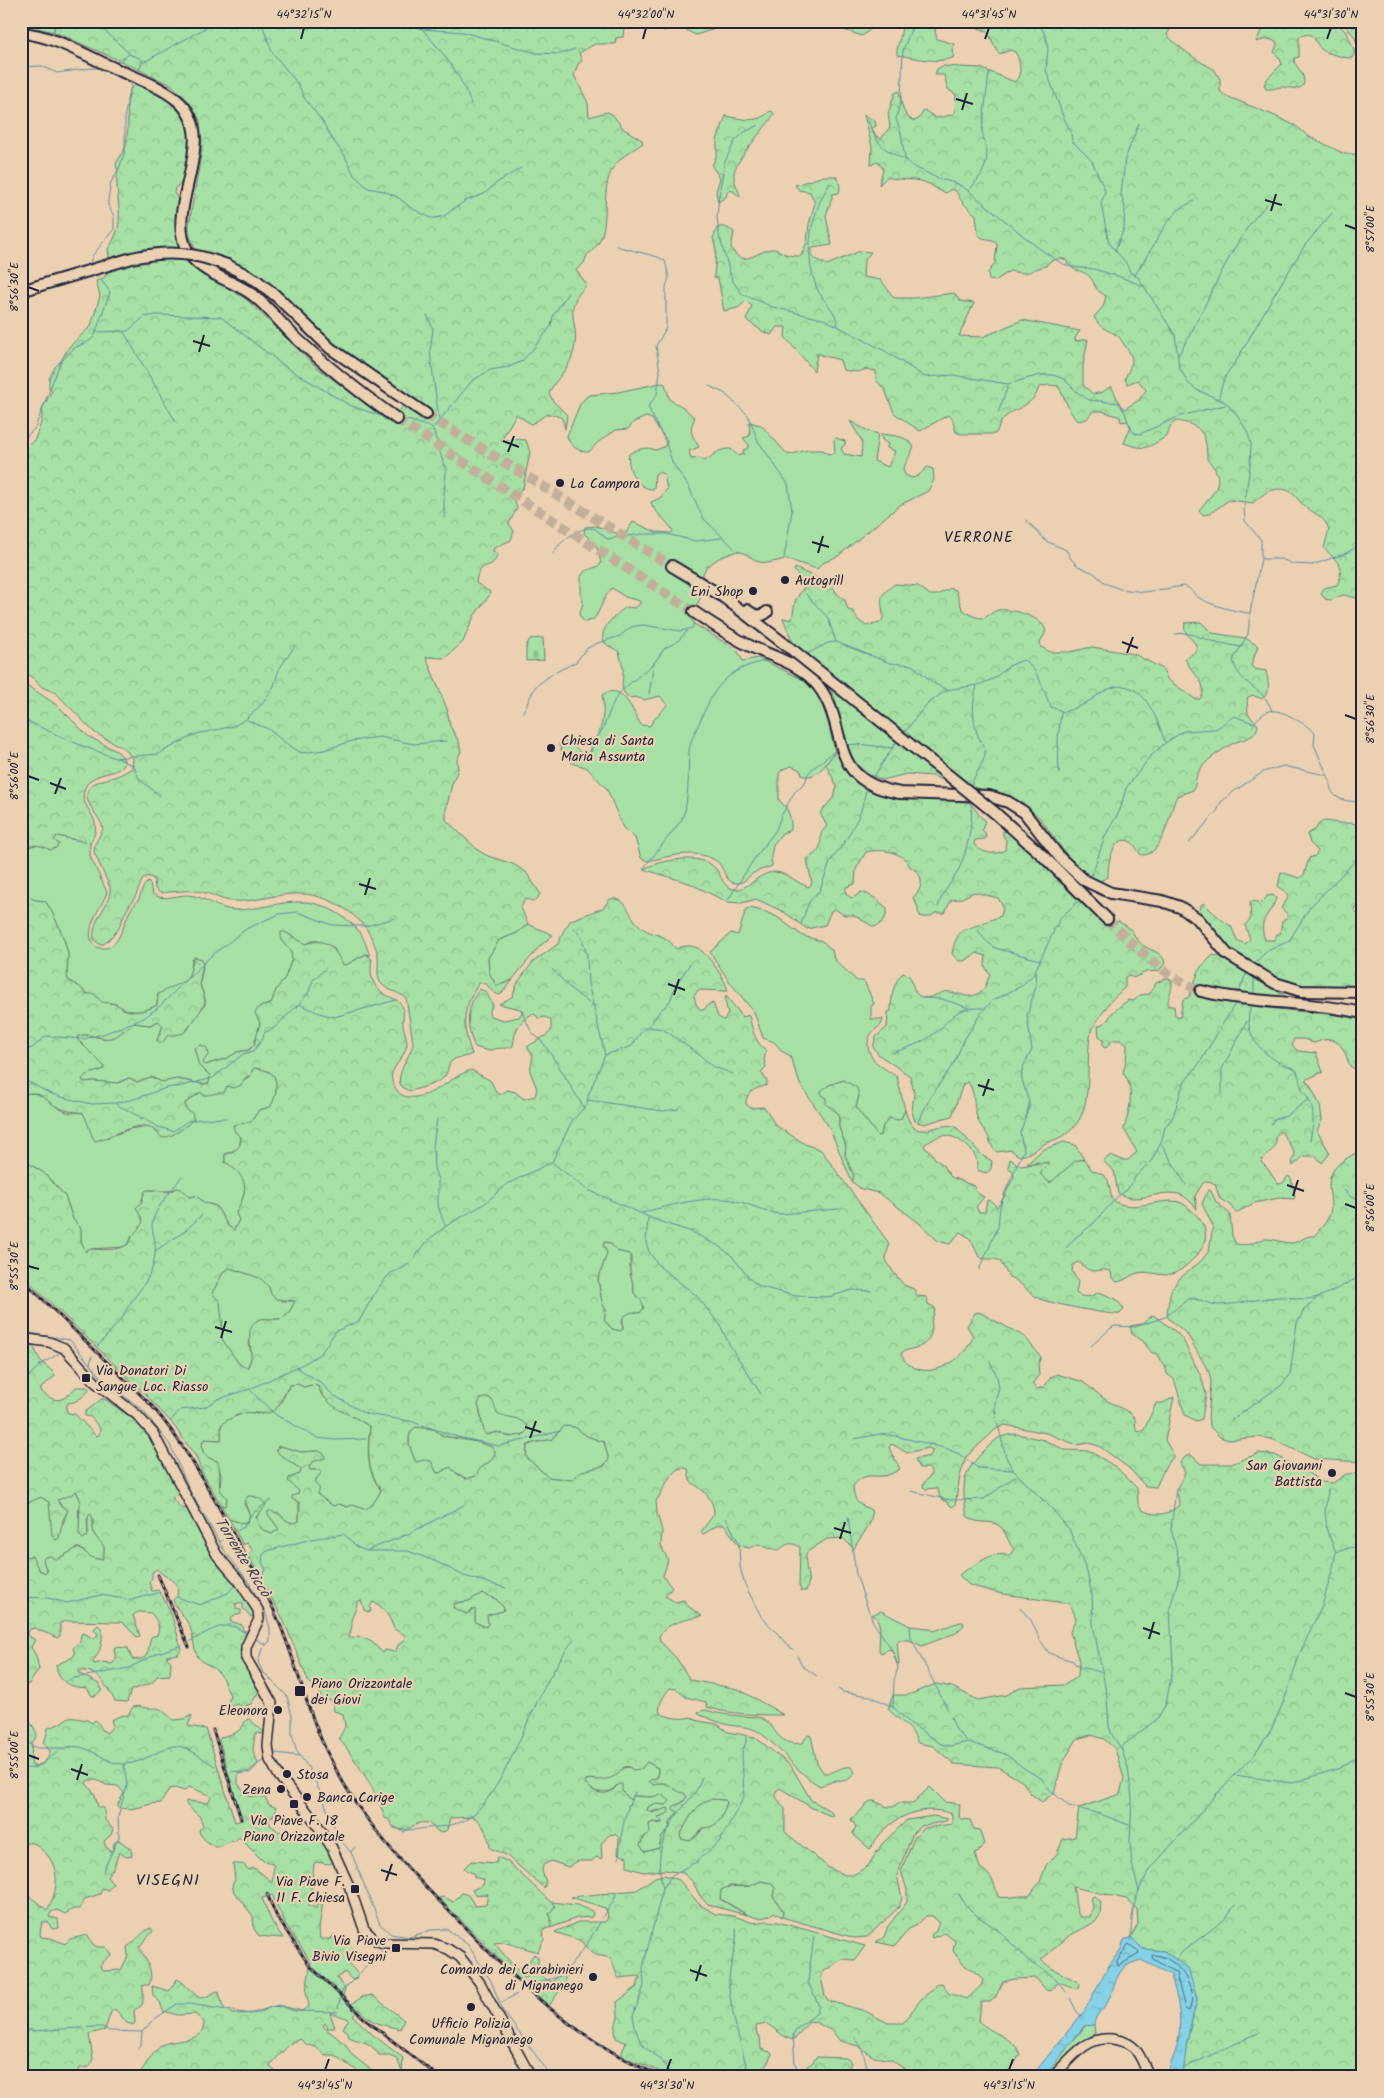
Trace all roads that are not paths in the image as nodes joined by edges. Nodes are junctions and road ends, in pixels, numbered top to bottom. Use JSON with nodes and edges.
{"nodes":[{"id":1,"x":21,"y":33,"type":"edge"},
{"id":2,"x":21,"y":292,"type":"edge"},
{"id":3,"x":426,"y":414,"type":"tunnel mouth"},
{"id":4,"x":397,"y":419,"type":"tunnel mouth"},
{"id":5,"x":672,"y":566,"type":"tunnel mouth"},
{"id":6,"x":710,"y":588,"type":"junction"},
{"id":7,"x":694,"y":612,"type":"tunnel mouth"},
{"id":8,"x":766,"y":612,"type":"dead end"},
{"id":9,"x":781,"y":635,"type":"dead end"},
{"id":10,"x":796,"y":652,"type":"junction"},
{"id":11,"x":1064,"y":870,"type":"junction"},
{"id":12,"x":1107,"y":919,"type":"tunnel mouth"},
{"id":13,"x":1201,"y":991,"type":"tunnel mouth"},
{"id":14,"x":1363,"y":992,"type":"edge"},
{"id":15,"x":1363,"y":1013,"type":"edge"},
{"id":16,"x":21,"y":1338,"type":"edge"},
{"id":17,"x":531,"y":2077,"type":"edge"},
{"id":18,"x":1053,"y":2077,"type":"edge"},
{"id":19,"x":1150,"y":2077,"type":"edge"}],
"edges":[{"from":1,"to":4,"type":"highway"},
{"from":2,"to":3,"type":"highway","bridge":true},
{"from":5,"to":6,"type":"highway"},
{"from":6,"to":8,"type":"highway"},
{"from":6,"to":10,"type":"highway"},
{"from":7,"to":11,"type":"highway"},
{"from":9,"to":10,"type":"highway"},
{"from":10,"to":11,"type":"highway","bridge":true},
{"from":11,"to":12,"type":"highway"},
{"from":11,"to":14,"type":"highway"},
{"from":13,"to":15,"type":"highway"},
{"from":16,"to":17,"type":"main road"},
{"from":18,"to":19,"type":"main road"}]}
